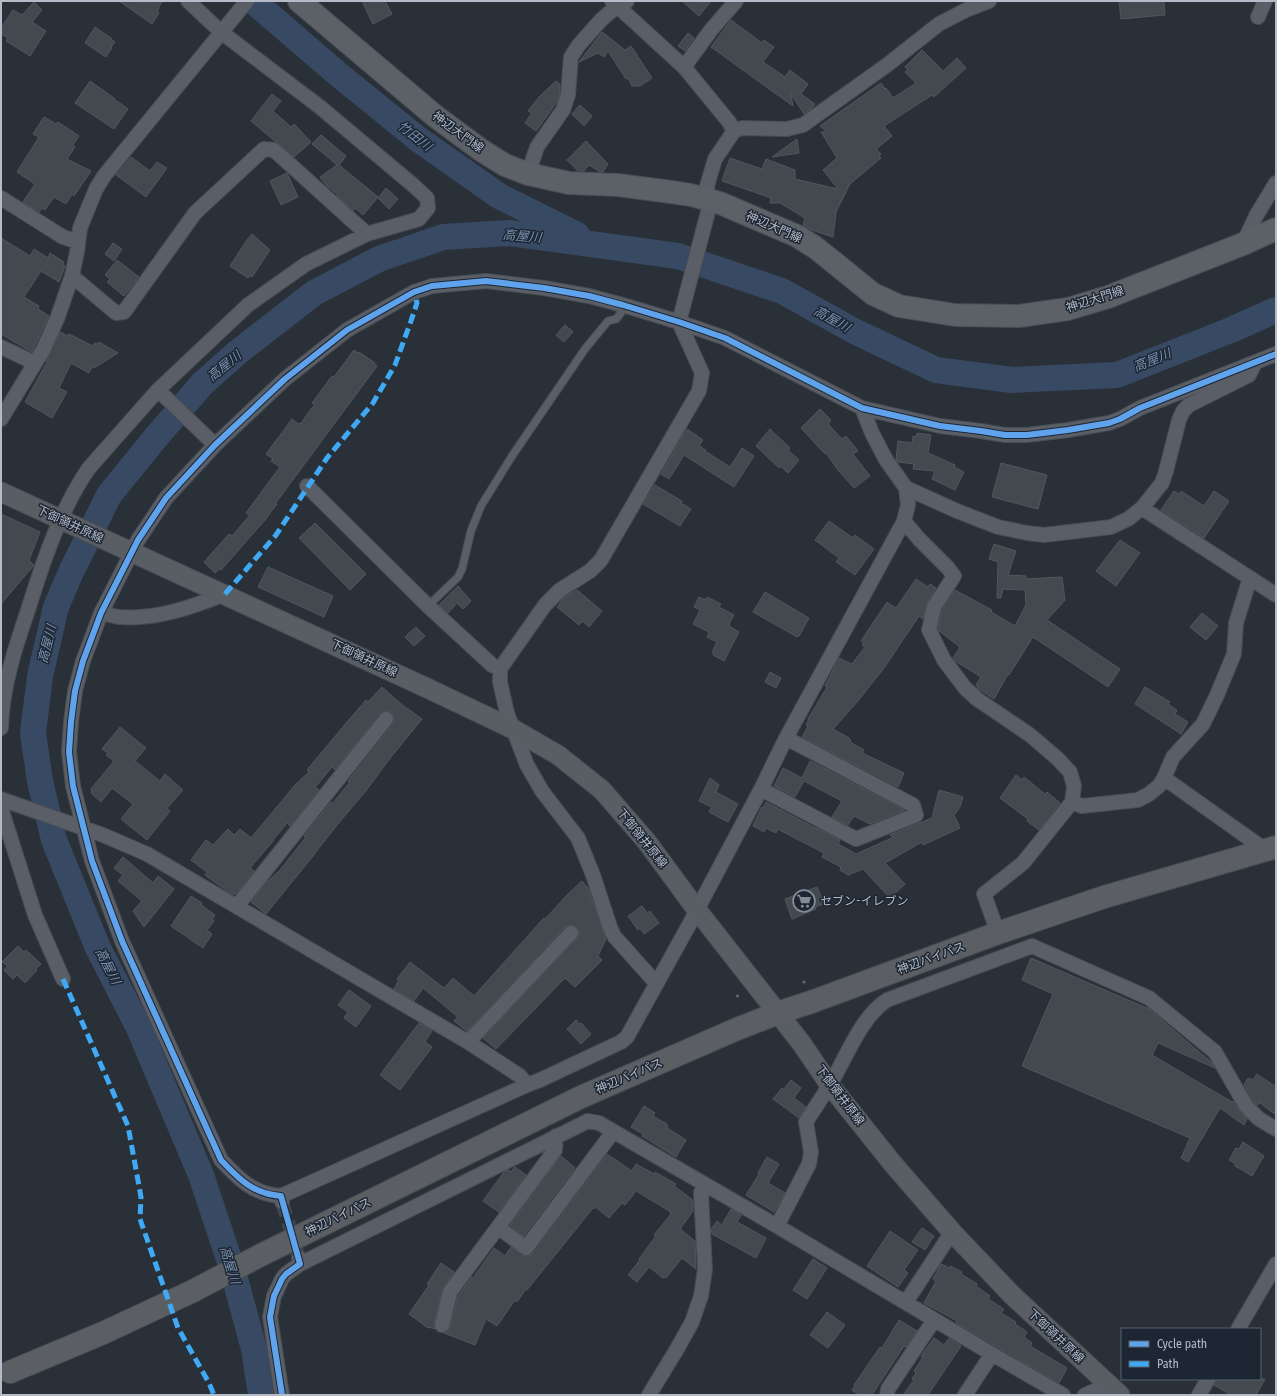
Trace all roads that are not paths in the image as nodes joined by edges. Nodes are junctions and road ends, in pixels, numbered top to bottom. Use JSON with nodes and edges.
{"nodes":[{"id":1,"x":188,"y":1,"type":"edge"},
{"id":2,"x":247,"y":1,"type":"edge"},
{"id":3,"x":299,"y":1,"type":"edge"},
{"id":4,"x":736,"y":1,"type":"edge"},
{"id":5,"x":989,"y":1,"type":"edge"},
{"id":6,"x":1265,"y":1,"type":"edge"},
{"id":7,"x":619,"y":3,"type":"edge"},
{"id":8,"x":964,"y":6,"type":"edge"},
{"id":9,"x":1258,"y":17,"type":"dead end"},
{"id":10,"x":223,"y":30,"type":"junction"},
{"id":11,"x":684,"y":67,"type":"junction"},
{"id":12,"x":734,"y":131,"type":"junction"},
{"id":13,"x":528,"y":174,"type":"junction"},
{"id":14,"x":1276,"y":183,"type":"edge"},
{"id":15,"x":1,"y":198,"type":"edge"},
{"id":16,"x":709,"y":204,"type":"junction"},
{"id":17,"x":1276,"y":229,"type":"edge"},
{"id":18,"x":367,"y":234,"type":"junction"},
{"id":19,"x":78,"y":242,"type":"junction"},
{"id":20,"x":1242,"y":244,"type":"junction"},
{"id":21,"x":72,"y":276,"type":"junction"},
{"id":22,"x":623,"y":305,"type":"junction"},
{"id":23,"x":680,"y":320,"type":"junction"},
{"id":24,"x":1,"y":347,"type":"edge"},
{"id":25,"x":1276,"y":354,"type":"edge"},
{"id":26,"x":35,"y":363,"type":"junction"},
{"id":27,"x":1256,"y":363,"type":"junction"},
{"id":28,"x":160,"y":391,"type":"junction"},
{"id":29,"x":862,"y":408,"type":"junction"},
{"id":30,"x":1,"y":419,"type":"edge"},
{"id":31,"x":211,"y":441,"type":"junction"},
{"id":32,"x":308,"y":486,"type":"dead end"},
{"id":33,"x":906,"y":488,"type":"junction"},
{"id":34,"x":1,"y":492,"type":"edge"},
{"id":35,"x":1142,"y":508,"type":"junction"},
{"id":36,"x":63,"y":521,"type":"junction"},
{"id":37,"x":904,"y":521,"type":"junction"},
{"id":38,"x":127,"y":550,"type":"junction"},
{"id":39,"x":1250,"y":578,"type":"junction"},
{"id":40,"x":225,"y":594,"type":"junction"},
{"id":41,"x":1276,"y":595,"type":"edge"},
{"id":42,"x":428,"y":606,"type":"junction"},
{"id":43,"x":101,"y":612,"type":"junction"},
{"id":44,"x":500,"y":669,"type":"junction"},
{"id":45,"x":386,"y":719,"type":"dead end"},
{"id":46,"x":1,"y":728,"type":"edge"},
{"id":47,"x":513,"y":729,"type":"junction"},
{"id":48,"x":786,"y":738,"type":"junction"},
{"id":49,"x":1164,"y":778,"type":"junction"},
{"id":50,"x":761,"y":789,"type":"junction"},
{"id":51,"x":3,"y":802,"type":"edge"},
{"id":52,"x":1072,"y":802,"type":"junction"},
{"id":53,"x":80,"y":827,"type":"junction"},
{"id":54,"x":1270,"y":848,"type":"edge"},
{"id":55,"x":237,"y":906,"type":"junction"},
{"id":56,"x":697,"y":910,"type":"junction"},
{"id":57,"x":571,"y":933,"type":"dead end"},
{"id":58,"x":998,"y":933,"type":"junction"},
{"id":59,"x":945,"y":952,"type":"junction"},
{"id":60,"x":954,"y":974,"type":"junction"},
{"id":61,"x":64,"y":979,"type":"dead end"},
{"id":62,"x":656,"y":983,"type":"junction"},
{"id":63,"x":778,"y":1013,"type":"junction"},
{"id":64,"x":468,"y":1042,"type":"junction"},
{"id":65,"x":829,"y":1084,"type":"junction"},
{"id":66,"x":527,"y":1085,"type":"junction"},
{"id":67,"x":1276,"y":1129,"type":"edge"},
{"id":68,"x":613,"y":1132,"type":"junction"},
{"id":69,"x":556,"y":1136,"type":"junction"},
{"id":70,"x":704,"y":1184,"type":"junction"},
{"id":71,"x":777,"y":1226,"type":"junction"},
{"id":72,"x":498,"y":1227,"type":"junction"},
{"id":73,"x":952,"y":1232,"type":"junction"},
{"id":74,"x":1276,"y":1264,"type":"edge"},
{"id":75,"x":906,"y":1302,"type":"junction"},
{"id":76,"x":934,"y":1320,"type":"junction"},
{"id":77,"x":442,"y":1325,"type":"dead end"},
{"id":78,"x":1239,"y":1328,"type":"edge"},
{"id":79,"x":992,"y":1354,"type":"junction"},
{"id":80,"x":10,"y":1372,"type":"dead end"},
{"id":81,"x":1207,"y":1380,"type":"edge"},
{"id":82,"x":1114,"y":1390,"type":"edge"},
{"id":83,"x":282,"y":1395,"type":"edge"},
{"id":84,"x":649,"y":1395,"type":"edge"},
{"id":85,"x":887,"y":1395,"type":"edge"},
{"id":86,"x":965,"y":1395,"type":"edge"},
{"id":87,"x":1063,"y":1395,"type":"edge"},
{"id":88,"x":1085,"y":1395,"type":"edge"},
{"id":89,"x":1199,"y":1395,"type":"edge"}],
"edges":[{"from":1,"to":10,"type":"street"},
{"from":2,"to":10,"type":"street"},
{"from":3,"to":13,"type":"main road","name":"神辺大門線"},
{"from":4,"to":11,"type":"street"},
{"from":5,"to":8,"type":"street"},
{"from":6,"to":9,"type":"street"},
{"from":7,"to":11,"type":"street"},
{"from":7,"to":13,"type":"street"},
{"from":8,"to":12,"type":"street"},
{"from":10,"to":18,"type":"street"},
{"from":10,"to":19,"type":"street"},
{"from":11,"to":12,"type":"street"},
{"from":12,"to":16,"type":"street"},
{"from":13,"to":16,"type":"main road","name":"神辺大門線"},
{"from":14,"to":20,"type":"street"},
{"from":15,"to":19,"type":"street"},
{"from":16,"to":20,"type":"main road","name":"神辺大門線"},
{"from":16,"to":23,"type":"street"},
{"from":17,"to":20,"type":"main road","name":"神辺大門線"},
{"from":18,"to":21,"type":"street"},
{"from":18,"to":28,"type":"street"},
{"from":19,"to":21,"type":"street"},
{"from":21,"to":26,"type":"street"},
{"from":22,"to":23,"type":"street"},
{"from":22,"to":31,"type":"street"},
{"from":22,"to":42,"type":"lane"},
{"from":23,"to":29,"type":"street"},
{"from":23,"to":44,"type":"street"},
{"from":24,"to":26,"type":"street"},
{"from":25,"to":27,"type":"street"},
{"from":26,"to":30,"type":"street"},
{"from":27,"to":29,"type":"street"},
{"from":27,"to":35,"type":"street"},
{"from":28,"to":31,"type":"street"},
{"from":28,"to":36,"type":"street"},
{"from":29,"to":33,"type":"street"},
{"from":31,"to":38,"type":"street"},
{"from":32,"to":42,"type":"street"},
{"from":33,"to":35,"type":"street"},
{"from":33,"to":37,"type":"street"},
{"from":34,"to":36,"type":"main road","name":"下御領井原線"},
{"from":35,"to":39,"type":"street"},
{"from":36,"to":38,"type":"main road","name":"下御領井原線"},
{"from":36,"to":46,"type":"street"},
{"from":37,"to":48,"type":"street"},
{"from":37,"to":52,"type":"street"},
{"from":38,"to":40,"type":"main road","name":"下御領井原線"},
{"from":38,"to":43,"type":"street"},
{"from":39,"to":41,"type":"street"},
{"from":39,"to":49,"type":"street"},
{"from":40,"to":43,"type":"street"},
{"from":40,"to":47,"type":"main road","name":"下御領井原線"},
{"from":42,"to":44,"type":"street"},
{"from":43,"to":53,"type":"street"},
{"from":44,"to":47,"type":"street"},
{"from":45,"to":55,"type":"street"},
{"from":47,"to":56,"type":"main road","name":"下御領井原線"},
{"from":47,"to":62,"type":"street"},
{"from":48,"to":50,"type":"street"},
{"from":48,"to":50,"type":"street"},
{"from":49,"to":52,"type":"street"},
{"from":49,"to":54,"type":"street"},
{"from":50,"to":56,"type":"street"},
{"from":51,"to":53,"type":"street"},
{"from":51,"to":61,"type":"street"},
{"from":52,"to":58,"type":"street"},
{"from":53,"to":55,"type":"street"},
{"from":53,"to":66,"type":"street"},
{"from":54,"to":58,"type":"highway","name":"神辺バイパス"},
{"from":55,"to":64,"type":"street"},
{"from":56,"to":62,"type":"street"},
{"from":56,"to":63,"type":"main road","name":"下御領井原線"},
{"from":57,"to":64,"type":"street"},
{"from":58,"to":59,"type":"highway","name":"神辺バイパス"},
{"from":59,"to":60,"type":"street"},
{"from":59,"to":63,"type":"highway","name":"神辺バイパス"},
{"from":60,"to":65,"type":"street"},
{"from":60,"to":67,"type":"street"},
{"from":62,"to":66,"type":"street"},
{"from":63,"to":65,"type":"main road","name":"下御領井原線"},
{"from":63,"to":80,"type":"highway","name":"神辺バイパス"},
{"from":64,"to":66,"type":"street"},
{"from":65,"to":71,"type":"street"},
{"from":65,"to":73,"type":"main road","name":"下御領井原線"},
{"from":68,"to":69,"type":"street"},
{"from":68,"to":70,"type":"street"},
{"from":68,"to":72,"type":"street"},
{"from":69,"to":72,"type":"street"},
{"from":69,"to":83,"type":"street"},
{"from":70,"to":71,"type":"street"},
{"from":70,"to":84,"type":"street"},
{"from":71,"to":75,"type":"street"},
{"from":72,"to":77,"type":"street"},
{"from":73,"to":75,"type":"street"},
{"from":73,"to":82,"type":"main road","name":"下御領井原線"},
{"from":74,"to":78,"type":"street"},
{"from":75,"to":76,"type":"street"},
{"from":76,"to":79,"type":"street"},
{"from":76,"to":85,"type":"street"},
{"from":79,"to":86,"type":"street"},
{"from":79,"to":87,"type":"street"},
{"from":81,"to":89,"type":"street"},
{"from":82,"to":88,"type":"street"}]}
